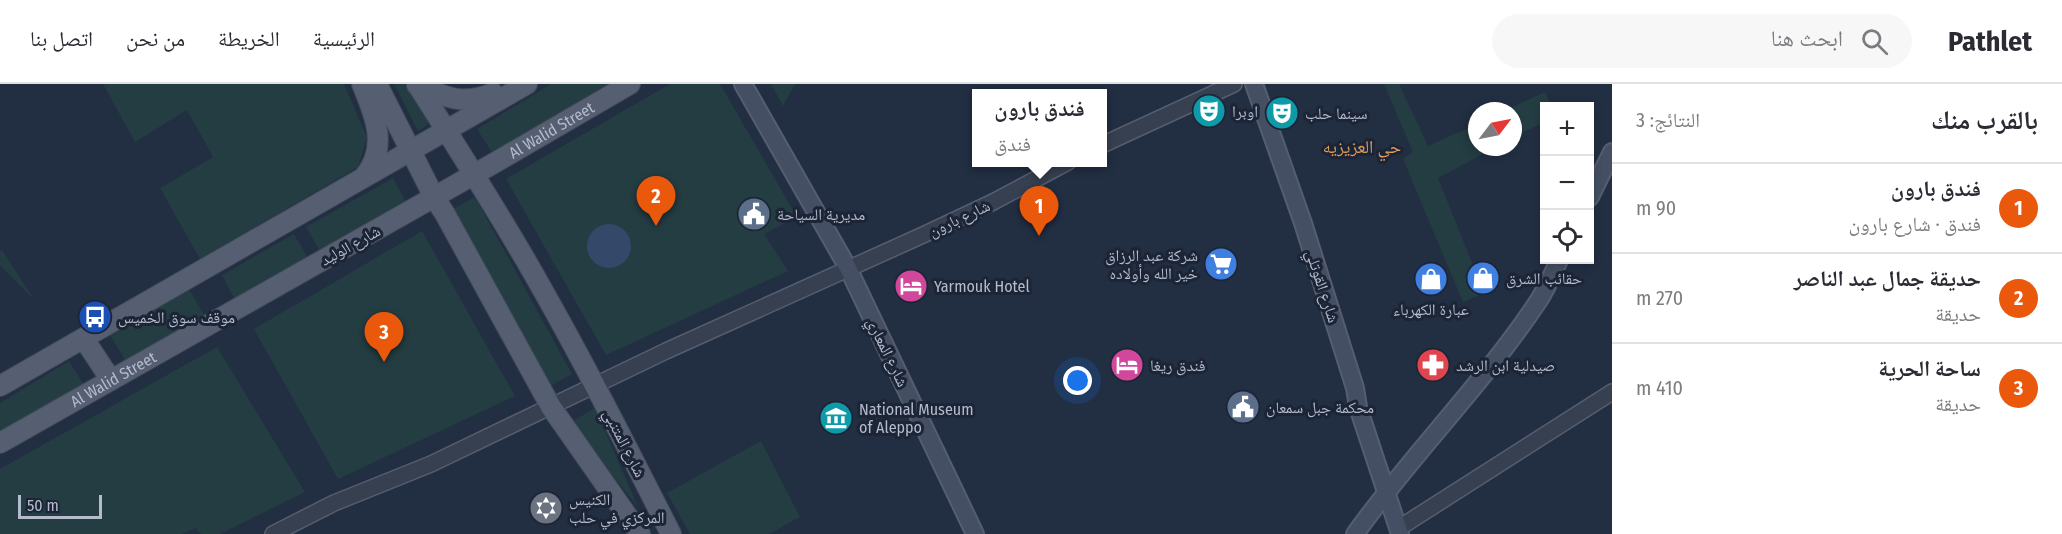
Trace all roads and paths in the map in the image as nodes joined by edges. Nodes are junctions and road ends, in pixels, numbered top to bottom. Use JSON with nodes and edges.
{"nodes":[{"id":1,"x":362,"y":84,"type":"edge"},
{"id":2,"x":378,"y":84,"type":"edge"},
{"id":3,"x":417,"y":84,"type":"edge"},
{"id":4,"x":515,"y":84,"type":"edge"},
{"id":5,"x":527,"y":84,"type":"edge"},
{"id":6,"x":630,"y":84,"type":"edge"},
{"id":7,"x":743,"y":84,"type":"edge"},
{"id":8,"x":1234,"y":84,"type":"edge"},
{"id":9,"x":1254,"y":84,"type":"edge"},
{"id":10,"x":446,"y":130,"type":"junction"},
{"id":11,"x":1107,"y":144,"type":"edge"},
{"id":12,"x":411,"y":151,"type":"junction"},
{"id":13,"x":1612,"y":152,"type":"edge"},
{"id":14,"x":1059,"y":167,"type":"edge"},
{"id":15,"x":474,"y":175,"type":"junction"},
{"id":16,"x":361,"y":181,"type":"junction"},
{"id":17,"x":1594,"y":189,"type":"edge"},
{"id":18,"x":434,"y":197,"type":"junction"},
{"id":19,"x":1557,"y":264,"type":"edge"},
{"id":20,"x":848,"y":268,"type":"junction"},
{"id":21,"x":226,"y":314,"type":"joint"},
{"id":22,"x":84,"y":339,"type":"junction"},
{"id":23,"x":111,"y":380,"type":"junction"},
{"id":24,"x":595,"y":384,"type":"junction"},
{"id":25,"x":0,"y":386,"type":"edge"},
{"id":26,"x":1612,"y":392,"type":"edge"},
{"id":27,"x":551,"y":407,"type":"junction"},
{"id":28,"x":0,"y":443,"type":"edge"},
{"id":29,"x":1387,"y":490,"type":"junction"},
{"id":30,"x":1400,"y":531,"type":"edge"},
{"id":31,"x":273,"y":534,"type":"edge"},
{"id":32,"x":640,"y":534,"type":"edge"},
{"id":33,"x":671,"y":534,"type":"edge"},
{"id":34,"x":975,"y":534,"type":"edge"},
{"id":35,"x":1355,"y":534,"type":"edge"}],
"edges":[{"from":1,"to":16,"type":"main road"},
{"from":2,"to":12,"type":"main road"},
{"from":3,"to":4,"type":"main road"},
{"from":3,"to":10,"type":"main road","name":"شارع المتنبي"},
{"from":5,"to":10,"type":"main road"},
{"from":6,"to":15,"type":"main road","name":"Al Walid Street"},
{"from":7,"to":20,"type":"main road","name":"شارع المعاري"},
{"from":8,"to":11,"type":"street"},
{"from":9,"to":29,"type":"main road","name":"شارع القوتلي"},
{"from":10,"to":12,"type":"main road"},
{"from":10,"to":15,"type":"main road","name":"شارع المتنبي"},
{"from":12,"to":16,"type":"main road"},
{"from":12,"to":18,"type":"main road"},
{"from":13,"to":17,"type":"main road"},
{"from":14,"to":20,"type":"street","name":"شارع بارون"},
{"from":15,"to":18,"type":"main road","name":"شارع الوليد"},
{"from":15,"to":24,"type":"main road","name":"شارع المتنبي"},
{"from":16,"to":22,"type":"main road"},
{"from":18,"to":21,"type":"main road","name":"شارع الوليد"},
{"from":18,"to":27,"type":"main road"},
{"from":19,"to":29,"type":"main road"},
{"from":20,"to":24,"type":"street","name":"شارع بارون"},
{"from":20,"to":34,"type":"main road","name":"شارع المعاري"},
{"from":21,"to":23,"type":"main road","name":"Al Walid Street"},
{"from":22,"to":23,"type":"main road"},
{"from":22,"to":25,"type":"main road"},
{"from":23,"to":28,"type":"main road","name":"Al Walid Street"},
{"from":24,"to":27,"type":"street","name":"شارع بارون"},
{"from":24,"to":33,"type":"main road","name":"شارع المتنبي"},
{"from":26,"to":30,"type":"street"},
{"from":27,"to":31,"type":"street","name":"شارع بارون"},
{"from":27,"to":32,"type":"main road"},
{"from":29,"to":30,"type":"main road","name":"شارع القوتلي"},
{"from":29,"to":35,"type":"main road"}]}
